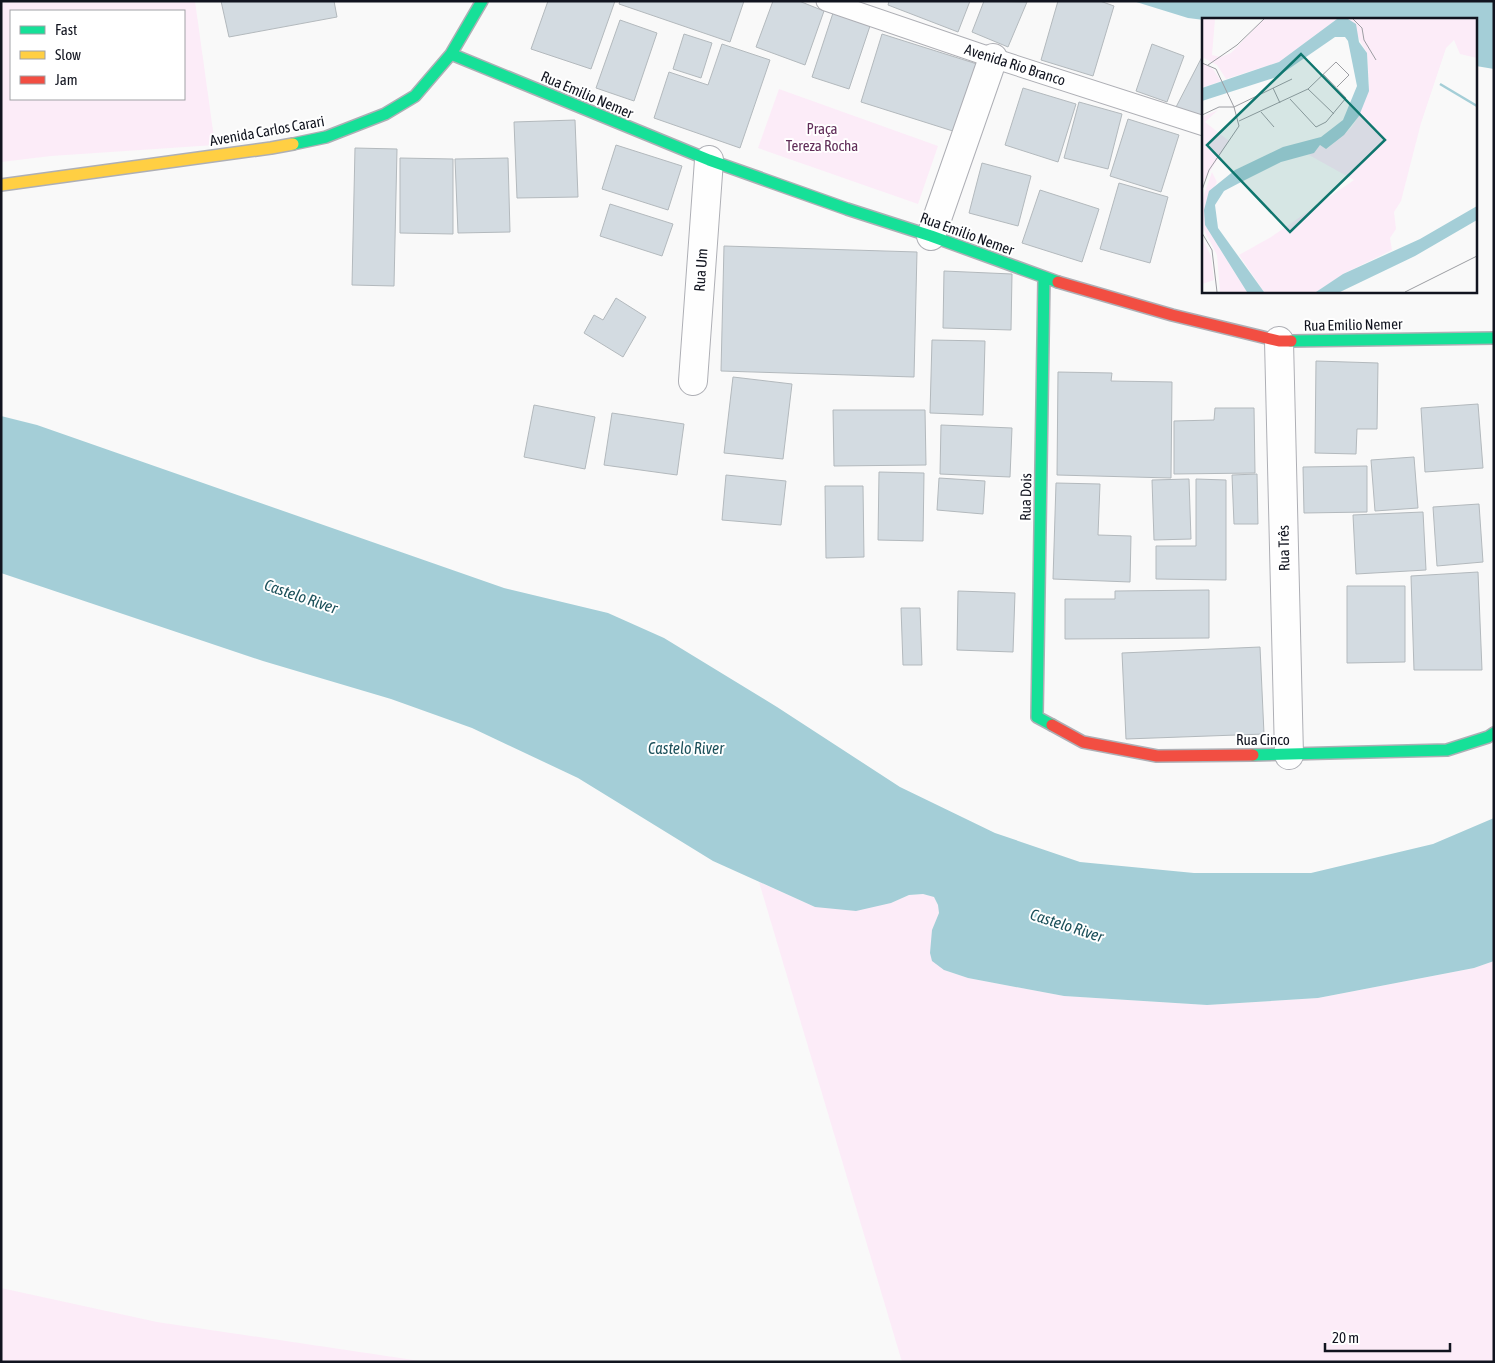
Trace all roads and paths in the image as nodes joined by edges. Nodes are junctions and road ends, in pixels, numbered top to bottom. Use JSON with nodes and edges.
{"nodes":[{"id":1,"x":482,"y":1,"type":"edge"},
{"id":2,"x":826,"y":1,"type":"edge"},
{"id":3,"x":452,"y":54,"type":"junction"},
{"id":4,"x":993,"y":58,"type":"junction"},
{"id":5,"x":1202,"y":125,"type":"edge"},
{"id":6,"x":709,"y":160,"type":"junction"},
{"id":7,"x":1,"y":185,"type":"edge"},
{"id":8,"x":931,"y":236,"type":"junction"},
{"id":9,"x":1044,"y":278,"type":"junction"},
{"id":10,"x":1494,"y":338,"type":"edge"},
{"id":11,"x":1280,"y":341,"type":"junction"},
{"id":12,"x":693,"y":380,"type":"dead end"},
{"id":13,"x":1037,"y":717,"type":"joint"},
{"id":14,"x":1494,"y":732,"type":"edge"},
{"id":15,"x":1289,"y":755,"type":"junction"}],
"edges":[{"from":1,"to":3,"type":"street","name":"Avenida Carlos Carari"},
{"from":2,"to":4,"type":"lane","name":"Avenida Rio Branco"},
{"from":3,"to":6,"type":"street","name":"Rua Emilio Nemer"},
{"from":3,"to":7,"type":"street","name":"Avenida Carlos Carari"},
{"from":4,"to":5,"type":"lane","name":"Avenida Rio Branco"},
{"from":4,"to":8,"type":"street"},
{"from":6,"to":8,"type":"street","name":"Rua Emilio Nemer"},
{"from":6,"to":12,"type":"street","name":"Rua Um"},
{"from":8,"to":9,"type":"street","name":"Rua Emilio Nemer"},
{"from":9,"to":11,"type":"street","name":"Rua Emilio Nemer"},
{"from":9,"to":13,"type":"street","name":"Rua Dois"},
{"from":10,"to":11,"type":"street","name":"Rua Emilio Nemer"},
{"from":11,"to":15,"type":"street","name":"Rua Três"},
{"from":13,"to":15,"type":"street","name":"Rua Cinco"},
{"from":14,"to":15,"type":"street","name":"Rua Cinco"}]}
